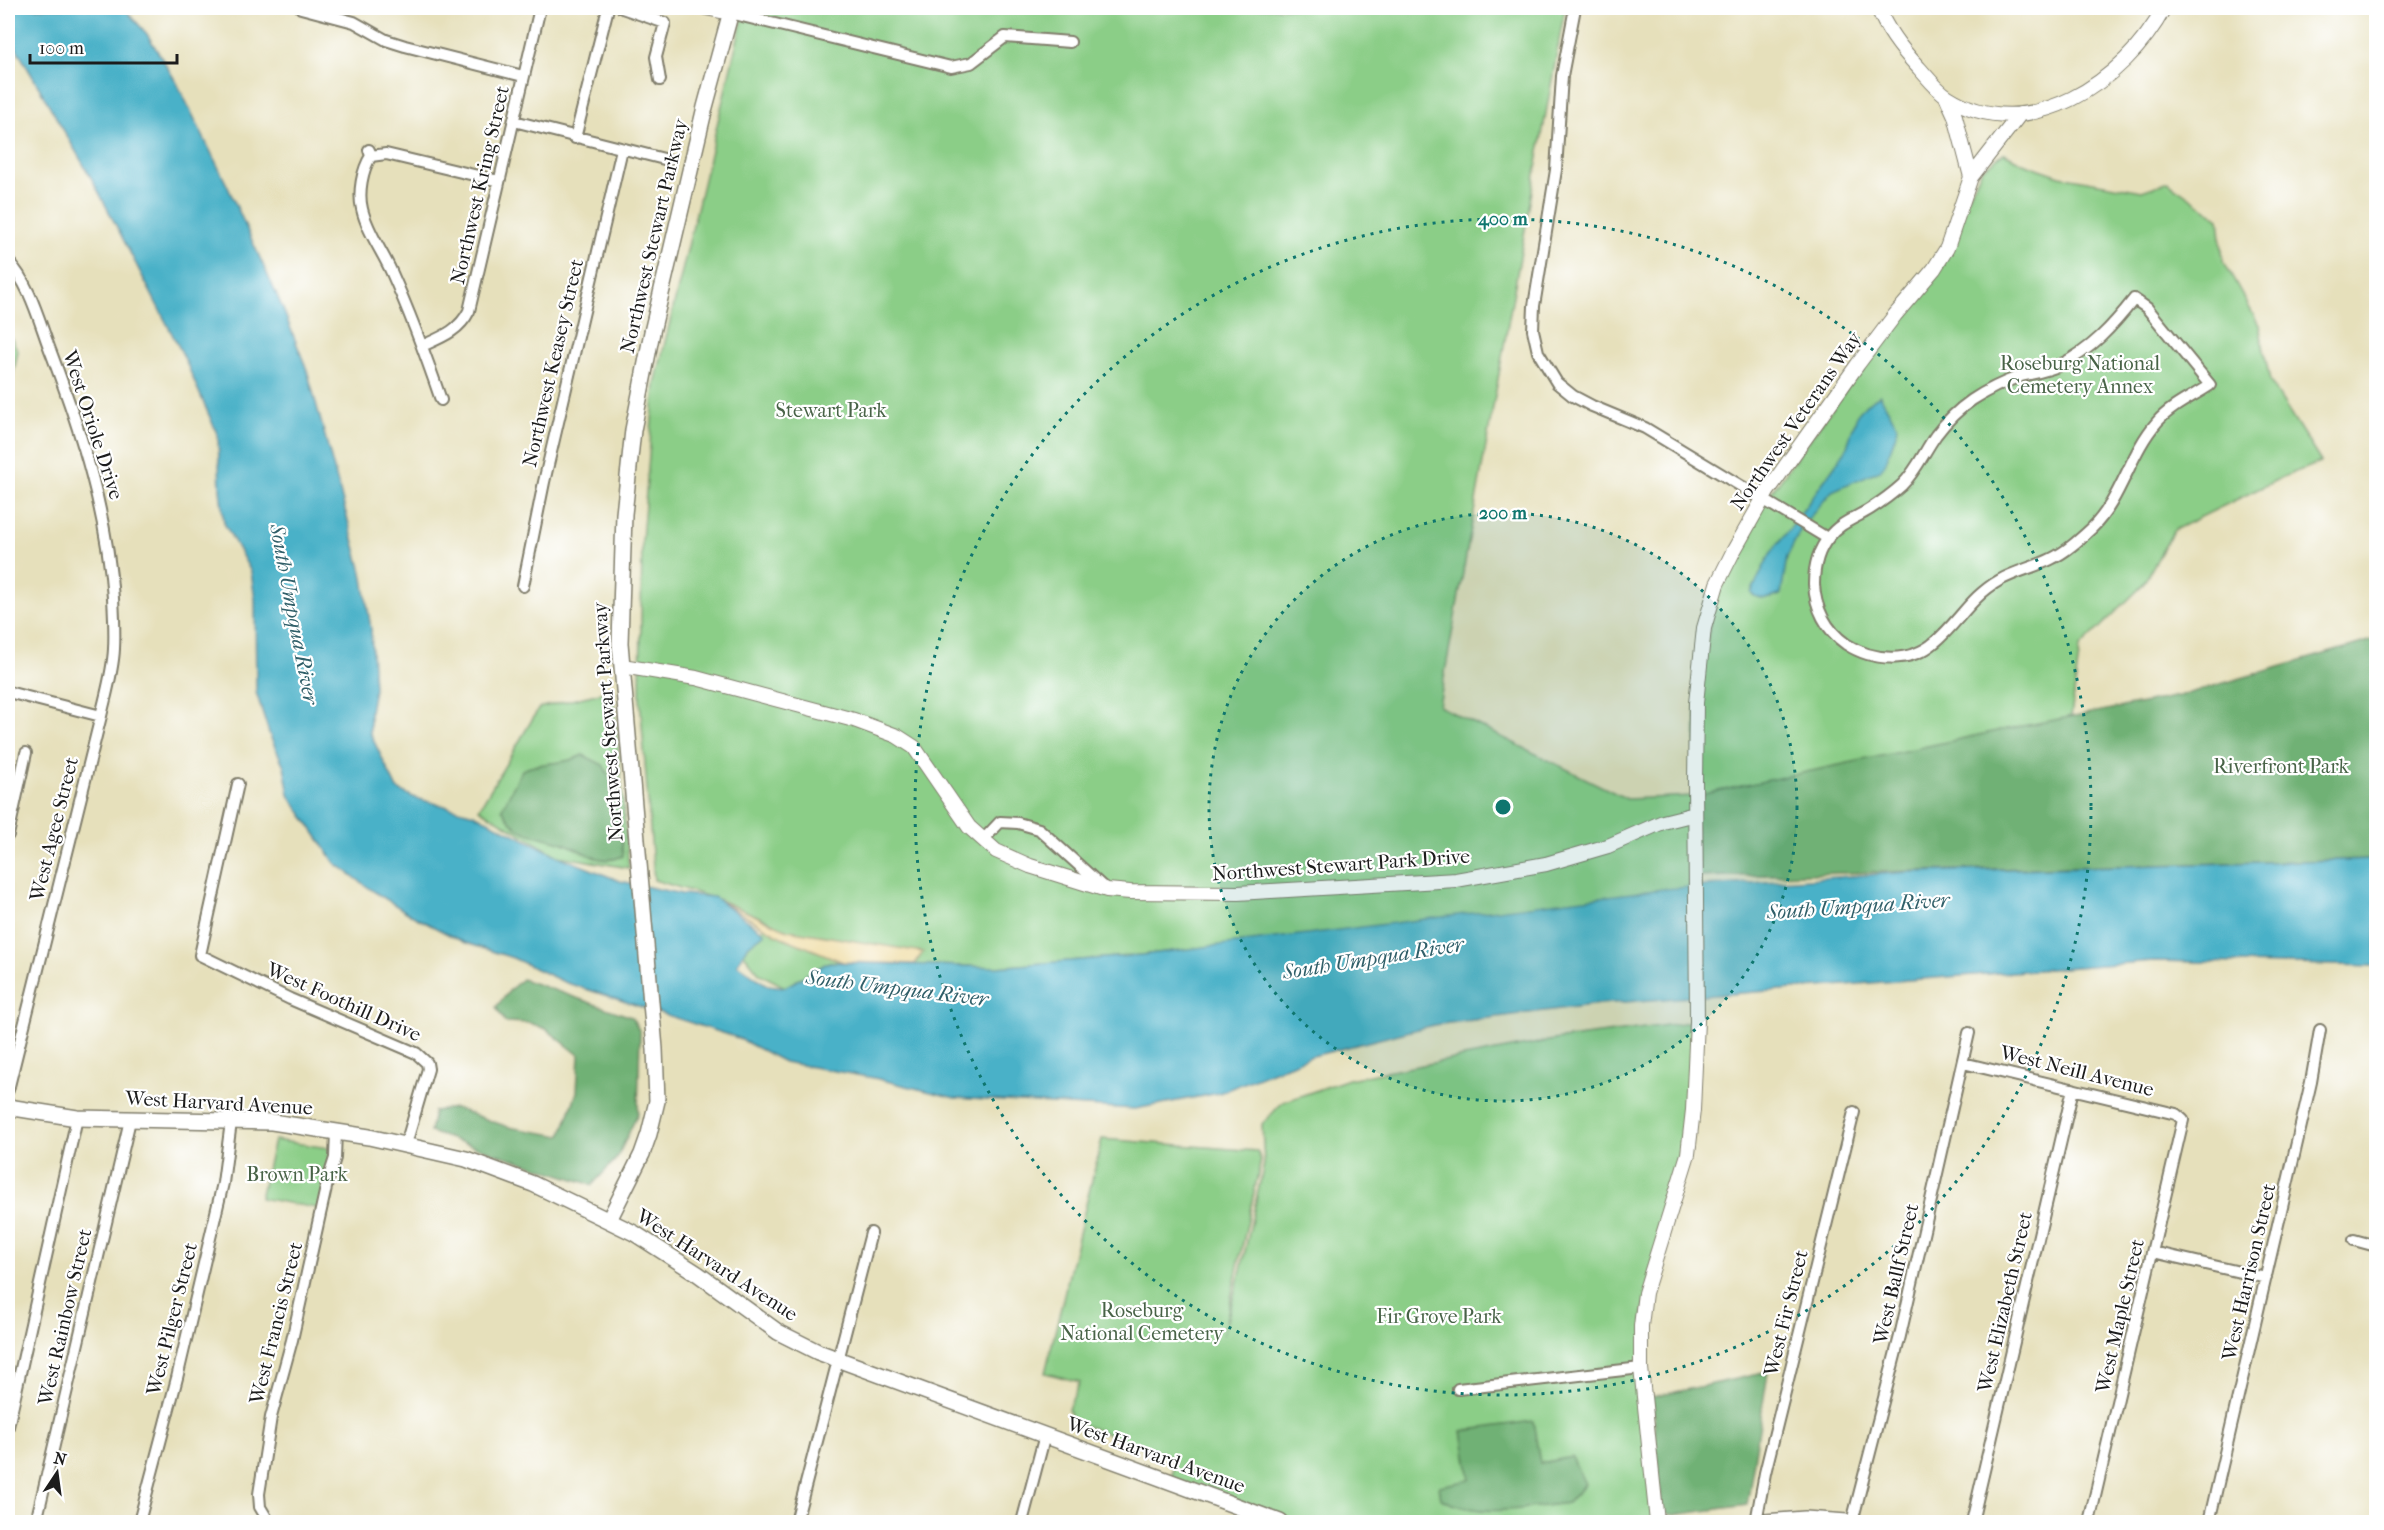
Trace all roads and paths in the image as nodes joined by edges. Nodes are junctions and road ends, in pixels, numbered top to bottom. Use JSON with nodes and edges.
{"nodes":[{"id":1,"x":301,"y":8,"type":"edge"},
{"id":2,"x":540,"y":8,"type":"edge"},
{"id":3,"x":608,"y":8,"type":"edge"},
{"id":4,"x":622,"y":8,"type":"edge"},
{"id":5,"x":706,"y":8,"type":"edge"},
{"id":6,"x":1575,"y":8,"type":"edge"},
{"id":7,"x":1878,"y":8,"type":"edge"},
{"id":8,"x":2164,"y":8,"type":"edge"},
{"id":9,"x":731,"y":10,"type":"edge"},
{"id":10,"x":1070,"y":42,"type":"dead end"},
{"id":11,"x":523,"y":76,"type":"junction"},
{"id":12,"x":660,"y":80,"type":"dead end"},
{"id":13,"x":1946,"y":96,"type":"junction"},
{"id":14,"x":2020,"y":114,"type":"junction"},
{"id":15,"x":514,"y":121,"type":"junction"},
{"id":16,"x":575,"y":138,"type":"junction"},
{"id":17,"x":622,"y":149,"type":"junction"},
{"id":18,"x":668,"y":159,"type":"dead end"},
{"id":19,"x":1971,"y":177,"type":"junction"},
{"id":20,"x":500,"y":181,"type":"junction"},
{"id":21,"x":8,"y":261,"type":"edge"},
{"id":22,"x":422,"y":346,"type":"junction"},
{"id":23,"x":441,"y":399,"type":"dead end"},
{"id":24,"x":1763,"y":498,"type":"junction"},
{"id":25,"x":1827,"y":538,"type":"junction"},
{"id":26,"x":523,"y":586,"type":"dead end"},
{"id":27,"x":622,"y":666,"type":"junction"},
{"id":28,"x":8,"y":692,"type":"edge"},
{"id":29,"x":101,"y":716,"type":"junction"},
{"id":30,"x":26,"y":753,"type":"dead end"},
{"id":31,"x":238,"y":784,"type":"dead end"},
{"id":32,"x":1695,"y":814,"type":"junction"},
{"id":33,"x":8,"y":835,"type":"edge"},
{"id":34,"x":983,"y":840,"type":"junction"},
{"id":35,"x":1107,"y":890,"type":"junction"},
{"id":36,"x":2320,"y":1030,"type":"dead end"},
{"id":37,"x":1969,"y":1033,"type":"dead end"},
{"id":38,"x":1963,"y":1063,"type":"junction"},
{"id":39,"x":2073,"y":1089,"type":"junction"},
{"id":40,"x":8,"y":1090,"type":"edge"},
{"id":41,"x":8,"y":1107,"type":"edge"},
{"id":42,"x":1854,"y":1112,"type":"dead end"},
{"id":43,"x":2182,"y":1117,"type":"joint"},
{"id":44,"x":77,"y":1118,"type":"junction"},
{"id":45,"x":130,"y":1120,"type":"junction"},
{"id":46,"x":231,"y":1122,"type":"junction"},
{"id":47,"x":336,"y":1131,"type":"junction"},
{"id":48,"x":406,"y":1144,"type":"junction"},
{"id":49,"x":609,"y":1220,"type":"junction"},
{"id":50,"x":871,"y":1233,"type":"dead end"},
{"id":51,"x":2354,"y":1240,"type":"dead end"},
{"id":52,"x":2376,"y":1246,"type":"edge"},
{"id":53,"x":2153,"y":1252,"type":"junction"},
{"id":54,"x":2266,"y":1278,"type":"junction"},
{"id":55,"x":838,"y":1360,"type":"junction"},
{"id":56,"x":1641,"y":1368,"type":"junction"},
{"id":57,"x":1458,"y":1389,"type":"dead end"},
{"id":58,"x":8,"y":1427,"type":"edge"},
{"id":59,"x":1045,"y":1435,"type":"junction"},
{"id":60,"x":36,"y":1522,"type":"edge"},
{"id":61,"x":139,"y":1522,"type":"edge"},
{"id":62,"x":269,"y":1522,"type":"edge"},
{"id":63,"x":796,"y":1522,"type":"edge"},
{"id":64,"x":1022,"y":1522,"type":"edge"},
{"id":65,"x":1280,"y":1522,"type":"edge"},
{"id":66,"x":1657,"y":1522,"type":"edge"},
{"id":67,"x":1756,"y":1522,"type":"edge"},
{"id":68,"x":1765,"y":1522,"type":"edge"},
{"id":69,"x":1847,"y":1522,"type":"edge"},
{"id":70,"x":1852,"y":1522,"type":"edge"},
{"id":71,"x":1972,"y":1522,"type":"edge"},
{"id":72,"x":2089,"y":1522,"type":"edge"},
{"id":73,"x":2209,"y":1522,"type":"edge"}],
"edges":[{"from":1,"to":11,"type":"street"},
{"from":2,"to":11,"type":"street","name":"Northwest Kring Street"},
{"from":3,"to":16,"type":"street"},
{"from":4,"to":12,"type":"street"},
{"from":5,"to":9,"type":"street"},
{"from":6,"to":24,"type":"street"},
{"from":7,"to":13,"type":"street"},
{"from":8,"to":14,"type":"street"},
{"from":9,"to":10,"type":"street"},
{"from":9,"to":27,"type":"main road","name":"Northwest Stewart Parkway"},
{"from":11,"to":15,"type":"street","name":"Northwest Kring Street"},
{"from":13,"to":14,"type":"street"},
{"from":13,"to":19,"type":"street"},
{"from":14,"to":19,"type":"street","name":"Northwest Veterans Way"},
{"from":15,"to":16,"type":"street"},
{"from":15,"to":20,"type":"street","name":"Northwest Kring Street"},
{"from":16,"to":17,"type":"street"},
{"from":17,"to":18,"type":"street"},
{"from":17,"to":26,"type":"street","name":"Northwest Keasey Street"},
{"from":19,"to":24,"type":"street","name":"Northwest Veterans Way"},
{"from":20,"to":22,"type":"street","name":"Northwest Kring Street"},
{"from":20,"to":22,"type":"street"},
{"from":21,"to":29,"type":"street","name":"West Oriole Drive"},
{"from":22,"to":23,"type":"street"},
{"from":24,"to":25,"type":"street"},
{"from":24,"to":32,"type":"street","name":"Northwest Veterans Way"},
{"from":25,"to":25,"type":"street"},
{"from":27,"to":34,"type":"street","name":"Northwest Stewart Park Drive"},
{"from":27,"to":49,"type":"main road","name":"Northwest Stewart Parkway"},
{"from":28,"to":29,"type":"street"},
{"from":29,"to":40,"type":"street","name":"West Agee Street"},
{"from":30,"to":33,"type":"street"},
{"from":31,"to":48,"type":"street","name":"West Foothill Drive"},
{"from":32,"to":35,"type":"street","name":"Northwest Stewart Park Drive"},
{"from":32,"to":56,"type":"street"},
{"from":34,"to":35,"type":"street","name":"Northwest Stewart Park Drive"},
{"from":34,"to":35,"type":"street"},
{"from":36,"to":54,"type":"street","name":"West Harrison Street"},
{"from":37,"to":38,"type":"street","name":"West Ballf Street"},
{"from":38,"to":39,"type":"street","name":"West Neill Avenue"},
{"from":38,"to":70,"type":"street","name":"West Ballf Street"},
{"from":39,"to":43,"type":"street","name":"West Neill Avenue"},
{"from":39,"to":71,"type":"street","name":"West Elizabeth Street"},
{"from":41,"to":44,"type":"main road","name":"West Harvard Avenue"},
{"from":42,"to":67,"type":"street","name":"West Fir Street"},
{"from":43,"to":53,"type":"street","name":"West Maple Street"},
{"from":44,"to":45,"type":"main road","name":"West Harvard Avenue"},
{"from":44,"to":58,"type":"street"},
{"from":45,"to":46,"type":"main road","name":"West Harvard Avenue"},
{"from":45,"to":60,"type":"street","name":"West Rainbow Street"},
{"from":46,"to":47,"type":"main road","name":"West Harvard Avenue"},
{"from":46,"to":61,"type":"street","name":"West Pilger Street"},
{"from":47,"to":48,"type":"main road","name":"West Harvard Avenue"},
{"from":47,"to":62,"type":"street","name":"West Francis Street"},
{"from":48,"to":49,"type":"main road","name":"West Harvard Avenue"},
{"from":49,"to":55,"type":"main road","name":"West Harvard Avenue"},
{"from":50,"to":55,"type":"street"},
{"from":51,"to":52,"type":"street"},
{"from":53,"to":54,"type":"street"},
{"from":53,"to":72,"type":"street","name":"West Maple Street"},
{"from":54,"to":73,"type":"street","name":"West Harrison Street"},
{"from":55,"to":59,"type":"main road","name":"West Harvard Avenue"},
{"from":55,"to":63,"type":"street"},
{"from":56,"to":57,"type":"street"},
{"from":56,"to":66,"type":"street"},
{"from":59,"to":64,"type":"street"},
{"from":59,"to":65,"type":"main road","name":"West Harvard Avenue"},
{"from":68,"to":69,"type":"main road"}]}
